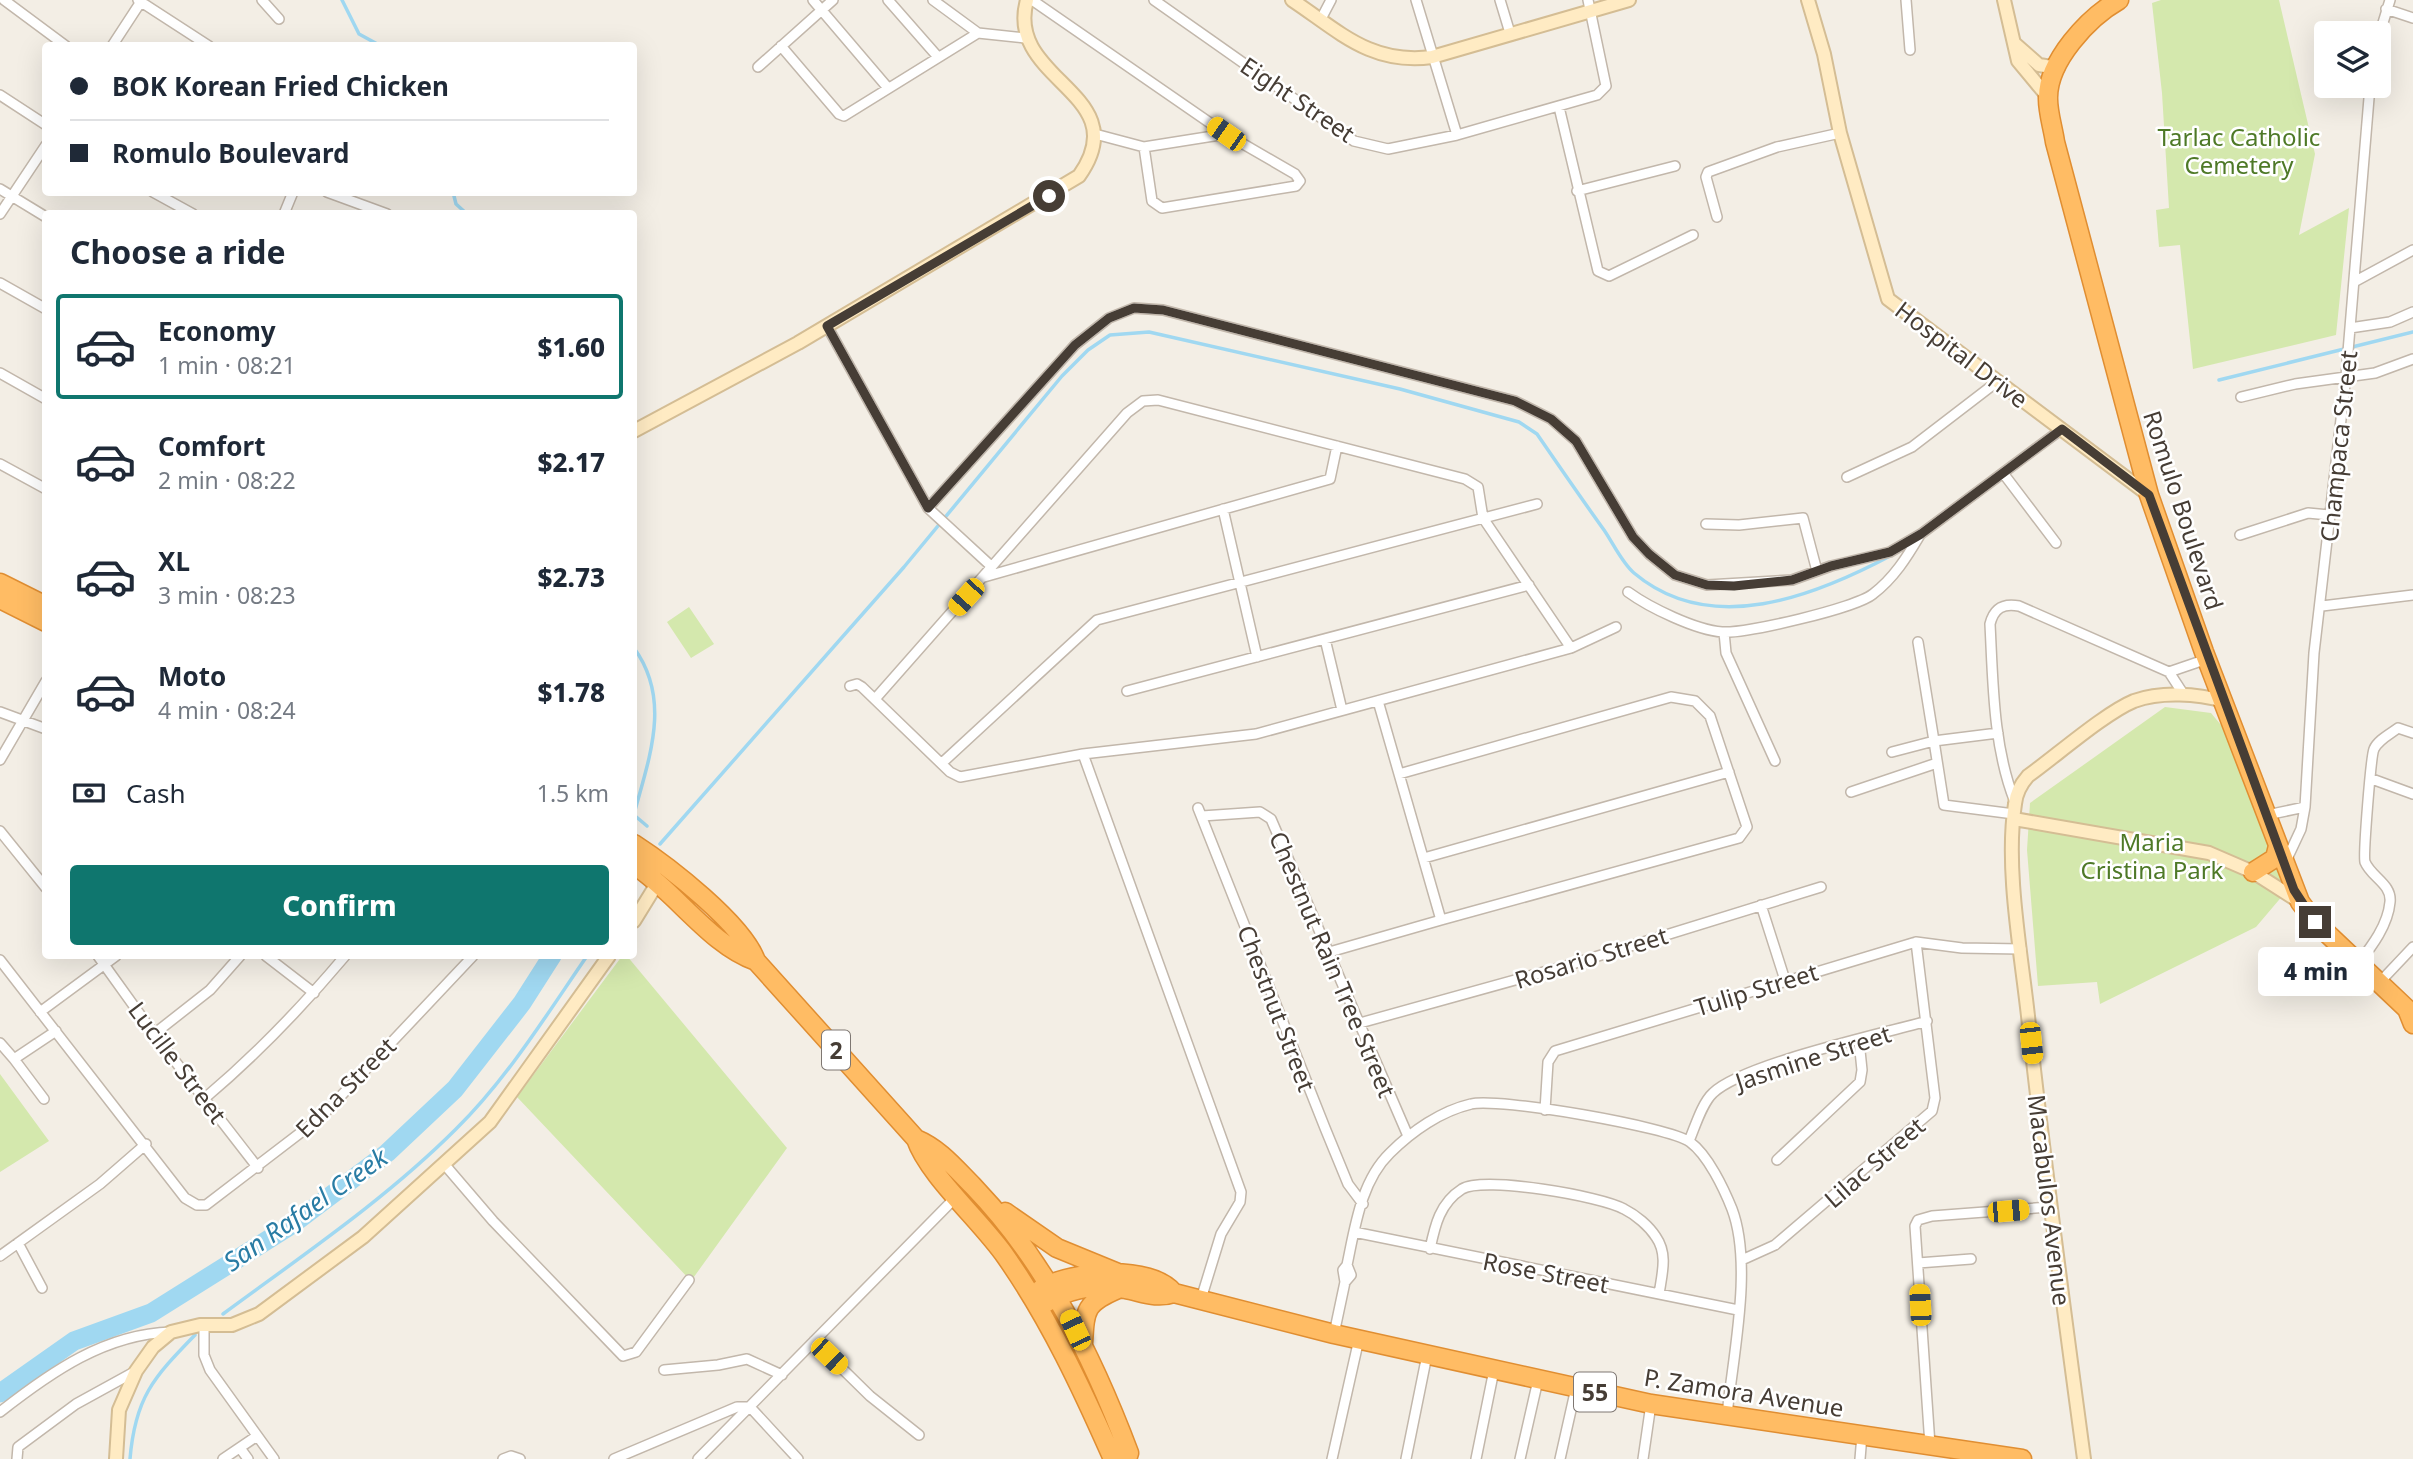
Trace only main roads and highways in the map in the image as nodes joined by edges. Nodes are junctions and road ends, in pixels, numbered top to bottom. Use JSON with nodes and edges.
{"nodes":[{"id":1,"x":2119,"y":0,"type":"edge"},
{"id":2,"x":2103,"y":5,"type":"edge"},
{"id":3,"x":0,"y":583,"type":"edge"},
{"id":4,"x":0,"y":599,"type":"edge"},
{"id":5,"x":42,"y":604,"type":"edge"},
{"id":6,"x":42,"y":620,"type":"edge"},
{"id":7,"x":637,"y":846,"type":"edge"},
{"id":8,"x":2278,"y":846,"type":"junction"},
{"id":9,"x":637,"y":868,"type":"edge"},
{"id":10,"x":2253,"y":873,"type":"road end"},
{"id":11,"x":755,"y":961,"type":"junction"},
{"id":12,"x":2411,"y":1015,"type":"edge"},
{"id":13,"x":916,"y":1139,"type":"junction"},
{"id":14,"x":982,"y":1196,"type":"junction"},
{"id":15,"x":1120,"y":1281,"type":"junction"},
{"id":16,"x":1054,"y":1289,"type":"junction"},
{"id":17,"x":1035,"y":1301,"type":"junction"},
{"id":18,"x":1083,"y":1347,"type":"junction"},
{"id":19,"x":1114,"y":1459,"type":"edge"},
{"id":20,"x":1127,"y":1459,"type":"edge"},
{"id":21,"x":2022,"y":1459,"type":"edge"}],
"edges":[{"from":1,"to":2,"type":"highway","name":"Romulo Boulevard"},
{"from":2,"to":8,"type":"highway","name":"Romulo Boulevard"},
{"from":3,"to":5,"type":"highway"},
{"from":4,"to":6,"type":"highway"},
{"from":7,"to":11,"type":"highway","number":"2"},
{"from":8,"to":10,"type":"highway"},
{"from":8,"to":12,"type":"highway","name":"Romulo Boulevard"},
{"from":9,"to":11,"type":"highway","number":"2"},
{"from":11,"to":13,"type":"highway","number":"2"},
{"from":13,"to":14,"type":"highway","number":"2"},
{"from":13,"to":17,"type":"highway","number":"2"},
{"from":14,"to":15,"type":"highway"},
{"from":14,"to":16,"type":"highway","number":"2"},
{"from":15,"to":16,"type":"highway","name":"P. Zamora Avenue","number":"55"},
{"from":15,"to":18,"type":"highway"},
{"from":15,"to":21,"type":"highway","name":"P. Zamora Avenue","number":"55"},
{"from":16,"to":17,"type":"highway","name":"P. Zamora Avenue","number":"55"},
{"from":16,"to":18,"type":"highway","number":"2"},
{"from":17,"to":19,"type":"highway","number":"2"},
{"from":18,"to":20,"type":"highway","number":"2"}]}
